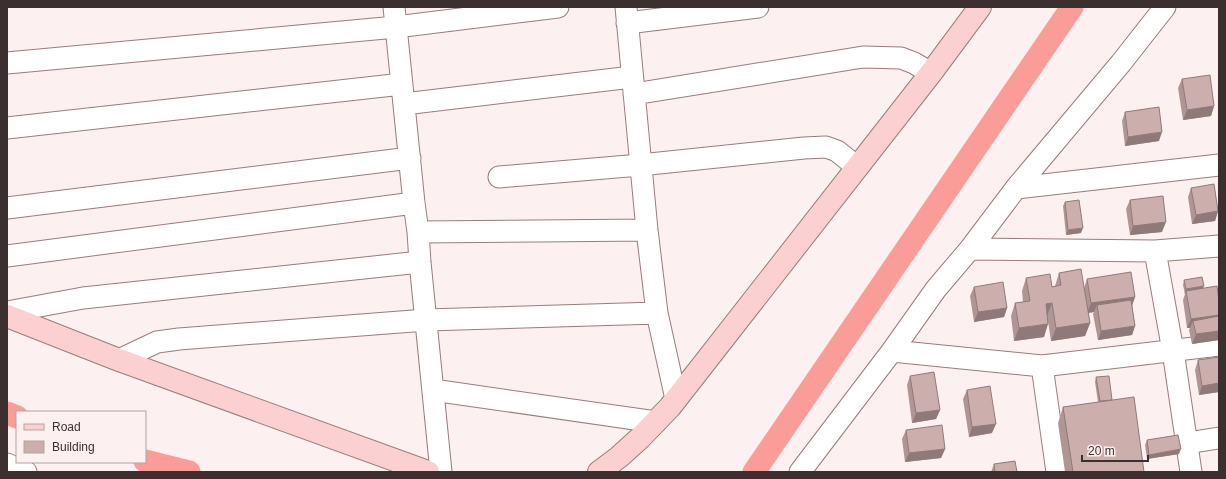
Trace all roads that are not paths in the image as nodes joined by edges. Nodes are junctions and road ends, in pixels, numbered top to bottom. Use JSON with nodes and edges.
{"nodes":[{"id":1,"x":558,"y":7,"type":"edge"},
{"id":2,"x":758,"y":7,"type":"edge"},
{"id":3,"x":980,"y":7,"type":"edge"},
{"id":4,"x":1165,"y":7,"type":"edge"},
{"id":5,"x":626,"y":15,"type":"edge"},
{"id":6,"x":395,"y":17,"type":"edge"},
{"id":7,"x":7,"y":63,"type":"edge"},
{"id":8,"x":931,"y":73,"type":"junction"},
{"id":9,"x":633,"y":85,"type":"junction"},
{"id":10,"x":403,"y":94,"type":"junction"},
{"id":11,"x":7,"y":128,"type":"edge"},
{"id":12,"x":410,"y":158,"type":"junction"},
{"id":13,"x":640,"y":165,"type":"junction"},
{"id":14,"x":1219,"y":165,"type":"edge"},
{"id":15,"x":857,"y":166,"type":"junction"},
{"id":16,"x":499,"y":177,"type":"dead end"},
{"id":17,"x":1016,"y":188,"type":"junction"},
{"id":18,"x":414,"y":203,"type":"junction"},
{"id":19,"x":7,"y":208,"type":"edge"},
{"id":20,"x":647,"y":230,"type":"junction"},
{"id":21,"x":418,"y":232,"type":"junction"},
{"id":22,"x":1219,"y":246,"type":"edge"},
{"id":23,"x":970,"y":249,"type":"junction"},
{"id":24,"x":1155,"y":251,"type":"junction"},
{"id":25,"x":7,"y":256,"type":"edge"},
{"id":26,"x":420,"y":262,"type":"junction"},
{"id":27,"x":7,"y":312,"type":"edge"},
{"id":28,"x":657,"y":313,"type":"junction"},
{"id":29,"x":7,"y":316,"type":"edge"},
{"id":30,"x":426,"y":320,"type":"junction"},
{"id":31,"x":1219,"y":345,"type":"edge"},
{"id":32,"x":892,"y":351,"type":"junction"},
{"id":33,"x":1173,"y":351,"type":"junction"},
{"id":34,"x":119,"y":360,"type":"junction"},
{"id":35,"x":1042,"y":366,"type":"junction"},
{"id":36,"x":433,"y":390,"type":"junction"},
{"id":37,"x":676,"y":400,"type":"junction"},
{"id":38,"x":656,"y":422,"type":"junction"},
{"id":39,"x":1219,"y":438,"type":"edge"},
{"id":40,"x":1187,"y":443,"type":"junction"},
{"id":41,"x":7,"y":464,"type":"edge"},
{"id":42,"x":26,"y":472,"type":"edge"},
{"id":43,"x":428,"y":472,"type":"edge"},
{"id":44,"x":441,"y":472,"type":"edge"},
{"id":45,"x":599,"y":472,"type":"edge"},
{"id":46,"x":800,"y":472,"type":"edge"},
{"id":47,"x":1057,"y":472,"type":"edge"},
{"id":48,"x":1191,"y":472,"type":"edge"}],
"edges":[{"from":1,"to":6,"type":"street"},
{"from":2,"to":5,"type":"street"},
{"from":3,"to":8,"type":"street"},
{"from":4,"to":17,"type":"street"},
{"from":5,"to":9,"type":"street"},
{"from":6,"to":7,"type":"street"},
{"from":6,"to":10,"type":"street"},
{"from":8,"to":9,"type":"street"},
{"from":8,"to":15,"type":"street"},
{"from":9,"to":10,"type":"street"},
{"from":9,"to":13,"type":"street"},
{"from":10,"to":11,"type":"street"},
{"from":10,"to":12,"type":"street"},
{"from":12,"to":18,"type":"street"},
{"from":12,"to":19,"type":"street"},
{"from":13,"to":15,"type":"street"},
{"from":13,"to":16,"type":"street"},
{"from":13,"to":20,"type":"street"},
{"from":14,"to":17,"type":"street"},
{"from":15,"to":37,"type":"street"},
{"from":17,"to":23,"type":"street"},
{"from":18,"to":21,"type":"street"},
{"from":18,"to":25,"type":"street"},
{"from":20,"to":21,"type":"street"},
{"from":20,"to":28,"type":"street"},
{"from":21,"to":26,"type":"street"},
{"from":22,"to":24,"type":"street"},
{"from":23,"to":24,"type":"street"},
{"from":23,"to":32,"type":"street"},
{"from":24,"to":33,"type":"street"},
{"from":26,"to":27,"type":"street"},
{"from":26,"to":30,"type":"street"},
{"from":28,"to":30,"type":"street"},
{"from":28,"to":37,"type":"street"},
{"from":29,"to":34,"type":"street"},
{"from":30,"to":34,"type":"street"},
{"from":30,"to":36,"type":"street"},
{"from":31,"to":33,"type":"street"},
{"from":32,"to":35,"type":"street"},
{"from":32,"to":46,"type":"street"},
{"from":33,"to":35,"type":"street"},
{"from":33,"to":40,"type":"street"},
{"from":34,"to":43,"type":"street"},
{"from":35,"to":47,"type":"street"},
{"from":36,"to":38,"type":"street"},
{"from":36,"to":44,"type":"street"},
{"from":37,"to":38,"type":"street"},
{"from":38,"to":45,"type":"street"},
{"from":39,"to":40,"type":"street"},
{"from":40,"to":48,"type":"street"},
{"from":41,"to":42,"type":"street"}]}
